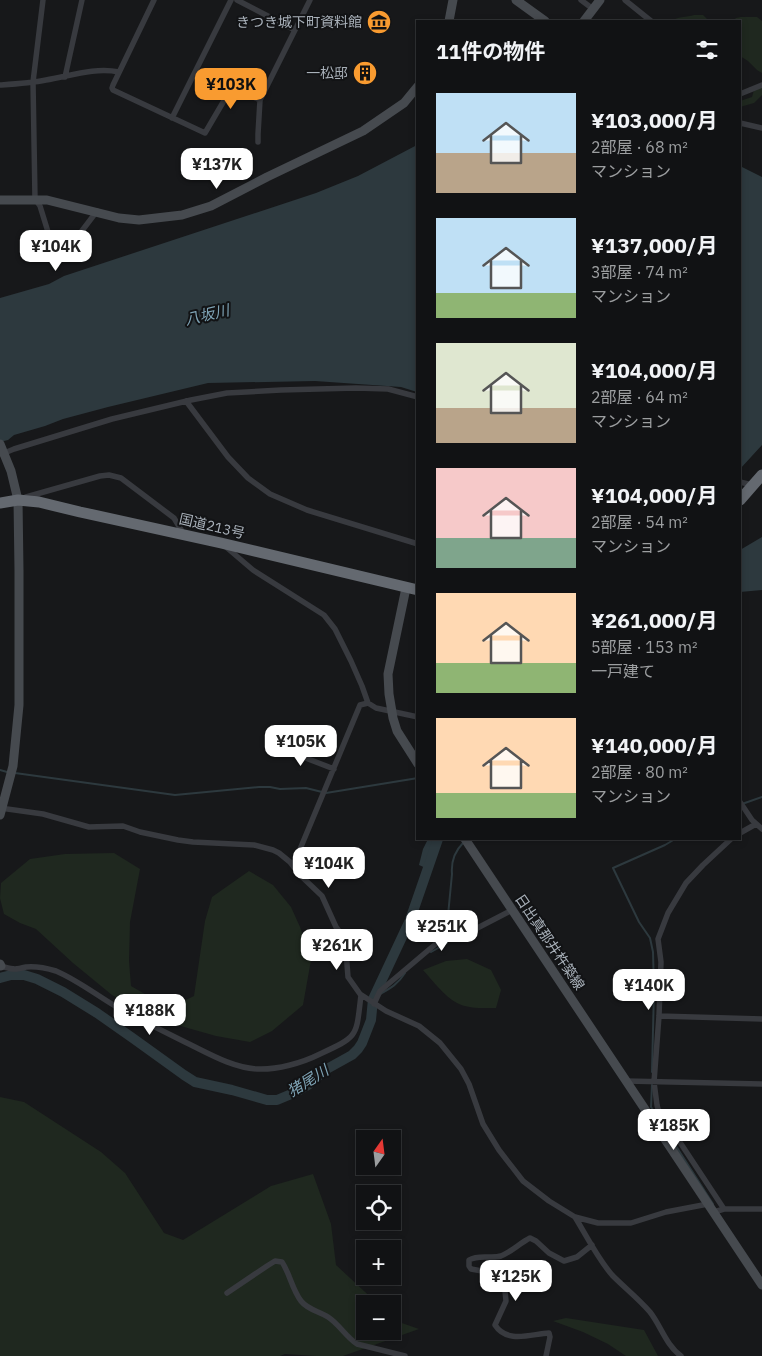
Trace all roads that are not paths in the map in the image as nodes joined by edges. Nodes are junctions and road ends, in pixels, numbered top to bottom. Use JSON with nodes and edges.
{"nodes":[{"id":1,"x":43,"y":0,"type":"edge"},
{"id":2,"x":82,"y":0,"type":"edge"},
{"id":3,"x":154,"y":0,"type":"edge"},
{"id":4,"x":232,"y":0,"type":"edge"},
{"id":5,"x":236,"y":0,"type":"edge"},
{"id":6,"x":310,"y":0,"type":"edge"},
{"id":7,"x":453,"y":0,"type":"edge"},
{"id":8,"x":516,"y":0,"type":"edge"},
{"id":9,"x":581,"y":0,"type":"edge"},
{"id":10,"x":600,"y":0,"type":"edge"},
{"id":11,"x":624,"y":0,"type":"edge"},
{"id":12,"x":593,"y":9,"type":"junction"},
{"id":13,"x":449,"y":20,"type":"edge"},
{"id":14,"x":544,"y":20,"type":"edge"},
{"id":15,"x":585,"y":20,"type":"edge"},
{"id":16,"x":650,"y":20,"type":"edge"},
{"id":17,"x":295,"y":30,"type":"junction"},
{"id":18,"x":119,"y":72,"type":"junction"},
{"id":19,"x":65,"y":77,"type":"junction"},
{"id":20,"x":33,"y":82,"type":"junction"},
{"id":21,"x":0,"y":85,"type":"edge"},
{"id":22,"x":762,"y":85,"type":"edge"},
{"id":23,"x":416,"y":88,"type":"edge"},
{"id":24,"x":741,"y":94,"type":"edge"},
{"id":25,"x":260,"y":100,"type":"junction"},
{"id":26,"x":172,"y":118,"type":"junction"},
{"id":27,"x":741,"y":123,"type":"edge"},
{"id":28,"x":762,"y":128,"type":"edge"},
{"id":29,"x":258,"y":142,"type":"dead end"},
{"id":30,"x":35,"y":199,"type":"junction"},
{"id":31,"x":0,"y":200,"type":"edge"},
{"id":32,"x":97,"y":211,"type":"junction"},
{"id":33,"x":416,"y":396,"type":"edge"},
{"id":34,"x":186,"y":401,"type":"junction"},
{"id":35,"x":0,"y":444,"type":"edge"},
{"id":36,"x":2,"y":454,"type":"edge"},
{"id":37,"x":762,"y":475,"type":"edge"},
{"id":38,"x":741,"y":482,"type":"edge"},
{"id":39,"x":752,"y":485,"type":"junction"},
{"id":40,"x":741,"y":499,"type":"edge"},
{"id":41,"x":18,"y":500,"type":"junction"},
{"id":42,"x":0,"y":503,"type":"edge"},
{"id":43,"x":184,"y":535,"type":"junction"},
{"id":44,"x":221,"y":543,"type":"junction"},
{"id":45,"x":416,"y":543,"type":"edge"},
{"id":46,"x":412,"y":589,"type":"edge"},
{"id":47,"x":368,"y":703,"type":"junction"},
{"id":48,"x":392,"y":710,"type":"junction"},
{"id":49,"x":416,"y":716,"type":"edge"},
{"id":50,"x":273,"y":750,"type":"dead end"},
{"id":51,"x":416,"y":761,"type":"edge"},
{"id":52,"x":334,"y":769,"type":"junction"},
{"id":53,"x":742,"y":805,"type":"edge"},
{"id":54,"x":1,"y":810,"type":"edge"},
{"id":55,"x":756,"y":824,"type":"junction"},
{"id":56,"x":762,"y":828,"type":"edge"},
{"id":57,"x":741,"y":832,"type":"edge"},
{"id":58,"x":730,"y":840,"type":"edge"},
{"id":59,"x":467,"y":842,"type":"edge"},
{"id":60,"x":293,"y":866,"type":"junction"},
{"id":61,"x":512,"y":910,"type":"junction"},
{"id":62,"x":0,"y":966,"type":"edge"},
{"id":63,"x":361,"y":995,"type":"junction"},
{"id":64,"x":374,"y":1004,"type":"junction"},
{"id":65,"x":659,"y":1016,"type":"junction"},
{"id":66,"x":762,"y":1019,"type":"edge"},
{"id":67,"x":626,"y":1081,"type":"junction"},
{"id":68,"x":651,"y":1082,"type":"junction"},
{"id":69,"x":762,"y":1084,"type":"edge"},
{"id":70,"x":708,"y":1204,"type":"junction"},
{"id":71,"x":724,"y":1209,"type":"junction"},
{"id":72,"x":762,"y":1209,"type":"edge"},
{"id":73,"x":714,"y":1212,"type":"junction"},
{"id":74,"x":575,"y":1217,"type":"junction"},
{"id":75,"x":592,"y":1245,"type":"junction"},
{"id":76,"x":762,"y":1286,"type":"edge"},
{"id":77,"x":227,"y":1293,"type":"dead end"},
{"id":78,"x":405,"y":1356,"type":"edge"},
{"id":79,"x":546,"y":1356,"type":"edge"},
{"id":80,"x":681,"y":1356,"type":"edge"}],
"edges":[{"from":1,"to":20,"type":"street"},
{"from":2,"to":19,"type":"street"},
{"from":3,"to":18,"type":"street"},
{"from":4,"to":26,"type":"street"},
{"from":5,"to":17,"type":"street"},
{"from":6,"to":17,"type":"street"},
{"from":7,"to":13,"type":"street"},
{"from":8,"to":14,"type":"street"},
{"from":9,"to":12,"type":"street"},
{"from":10,"to":12,"type":"street"},
{"from":11,"to":16,"type":"street"},
{"from":12,"to":15,"type":"street"},
{"from":17,"to":25,"type":"street"},
{"from":18,"to":19,"type":"street"},
{"from":18,"to":26,"type":"street"},
{"from":19,"to":20,"type":"street"},
{"from":20,"to":21,"type":"street"},
{"from":20,"to":30,"type":"street"},
{"from":22,"to":24,"type":"street"},
{"from":23,"to":32,"type":"street"},
{"from":25,"to":26,"type":"street"},
{"from":25,"to":29,"type":"street"},
{"from":27,"to":28,"type":"street"},
{"from":30,"to":31,"type":"street"},
{"from":30,"to":32,"type":"street"},
{"from":30,"to":32,"type":"street"},
{"from":33,"to":34,"type":"street"},
{"from":34,"to":36,"type":"street"},
{"from":34,"to":45,"type":"street"},
{"from":35,"to":36,"type":"street"},
{"from":36,"to":41,"type":"street"},
{"from":37,"to":39,"type":"highway"},
{"from":38,"to":39,"type":"street"},
{"from":39,"to":40,"type":"highway"},
{"from":41,"to":42,"type":"highway","name":"国道213号"},
{"from":41,"to":43,"type":"highway","name":"国道213号"},
{"from":41,"to":43,"type":"street"},
{"from":41,"to":54,"type":"street"},
{"from":43,"to":44,"type":"highway","name":"国道213号"},
{"from":44,"to":46,"type":"highway","name":"国道213号"},
{"from":44,"to":47,"type":"street"},
{"from":46,"to":48,"type":"street"},
{"from":47,"to":48,"type":"street"},
{"from":47,"to":52,"type":"street"},
{"from":48,"to":49,"type":"street"},
{"from":48,"to":51,"type":"street"},
{"from":50,"to":52,"type":"street"},
{"from":52,"to":60,"type":"street"},
{"from":53,"to":55,"type":"street"},
{"from":54,"to":60,"type":"street"},
{"from":55,"to":56,"type":"street"},
{"from":55,"to":57,"type":"street"},
{"from":58,"to":65,"type":"street"},
{"from":59,"to":61,"type":"street","name":"日出真那井杵築線"},
{"from":60,"to":63,"type":"street"},
{"from":61,"to":64,"type":"street"},
{"from":61,"to":67,"type":"street","name":"日出真那井杵築線"},
{"from":62,"to":63,"type":"street"},
{"from":63,"to":64,"type":"street"},
{"from":64,"to":74,"type":"street"},
{"from":65,"to":66,"type":"street"},
{"from":65,"to":68,"type":"street"},
{"from":67,"to":68,"type":"street"},
{"from":67,"to":70,"type":"street","name":"日出真那井杵築線"},
{"from":68,"to":69,"type":"street"},
{"from":68,"to":71,"type":"street"},
{"from":70,"to":73,"type":"street","name":"日出真那井杵築線"},
{"from":70,"to":74,"type":"street"},
{"from":71,"to":72,"type":"street"},
{"from":71,"to":73,"type":"street"},
{"from":73,"to":76,"type":"street","name":"日出真那井杵築線"},
{"from":74,"to":75,"type":"street"},
{"from":75,"to":79,"type":"street"},
{"from":75,"to":80,"type":"street"},
{"from":77,"to":78,"type":"street"}]}
